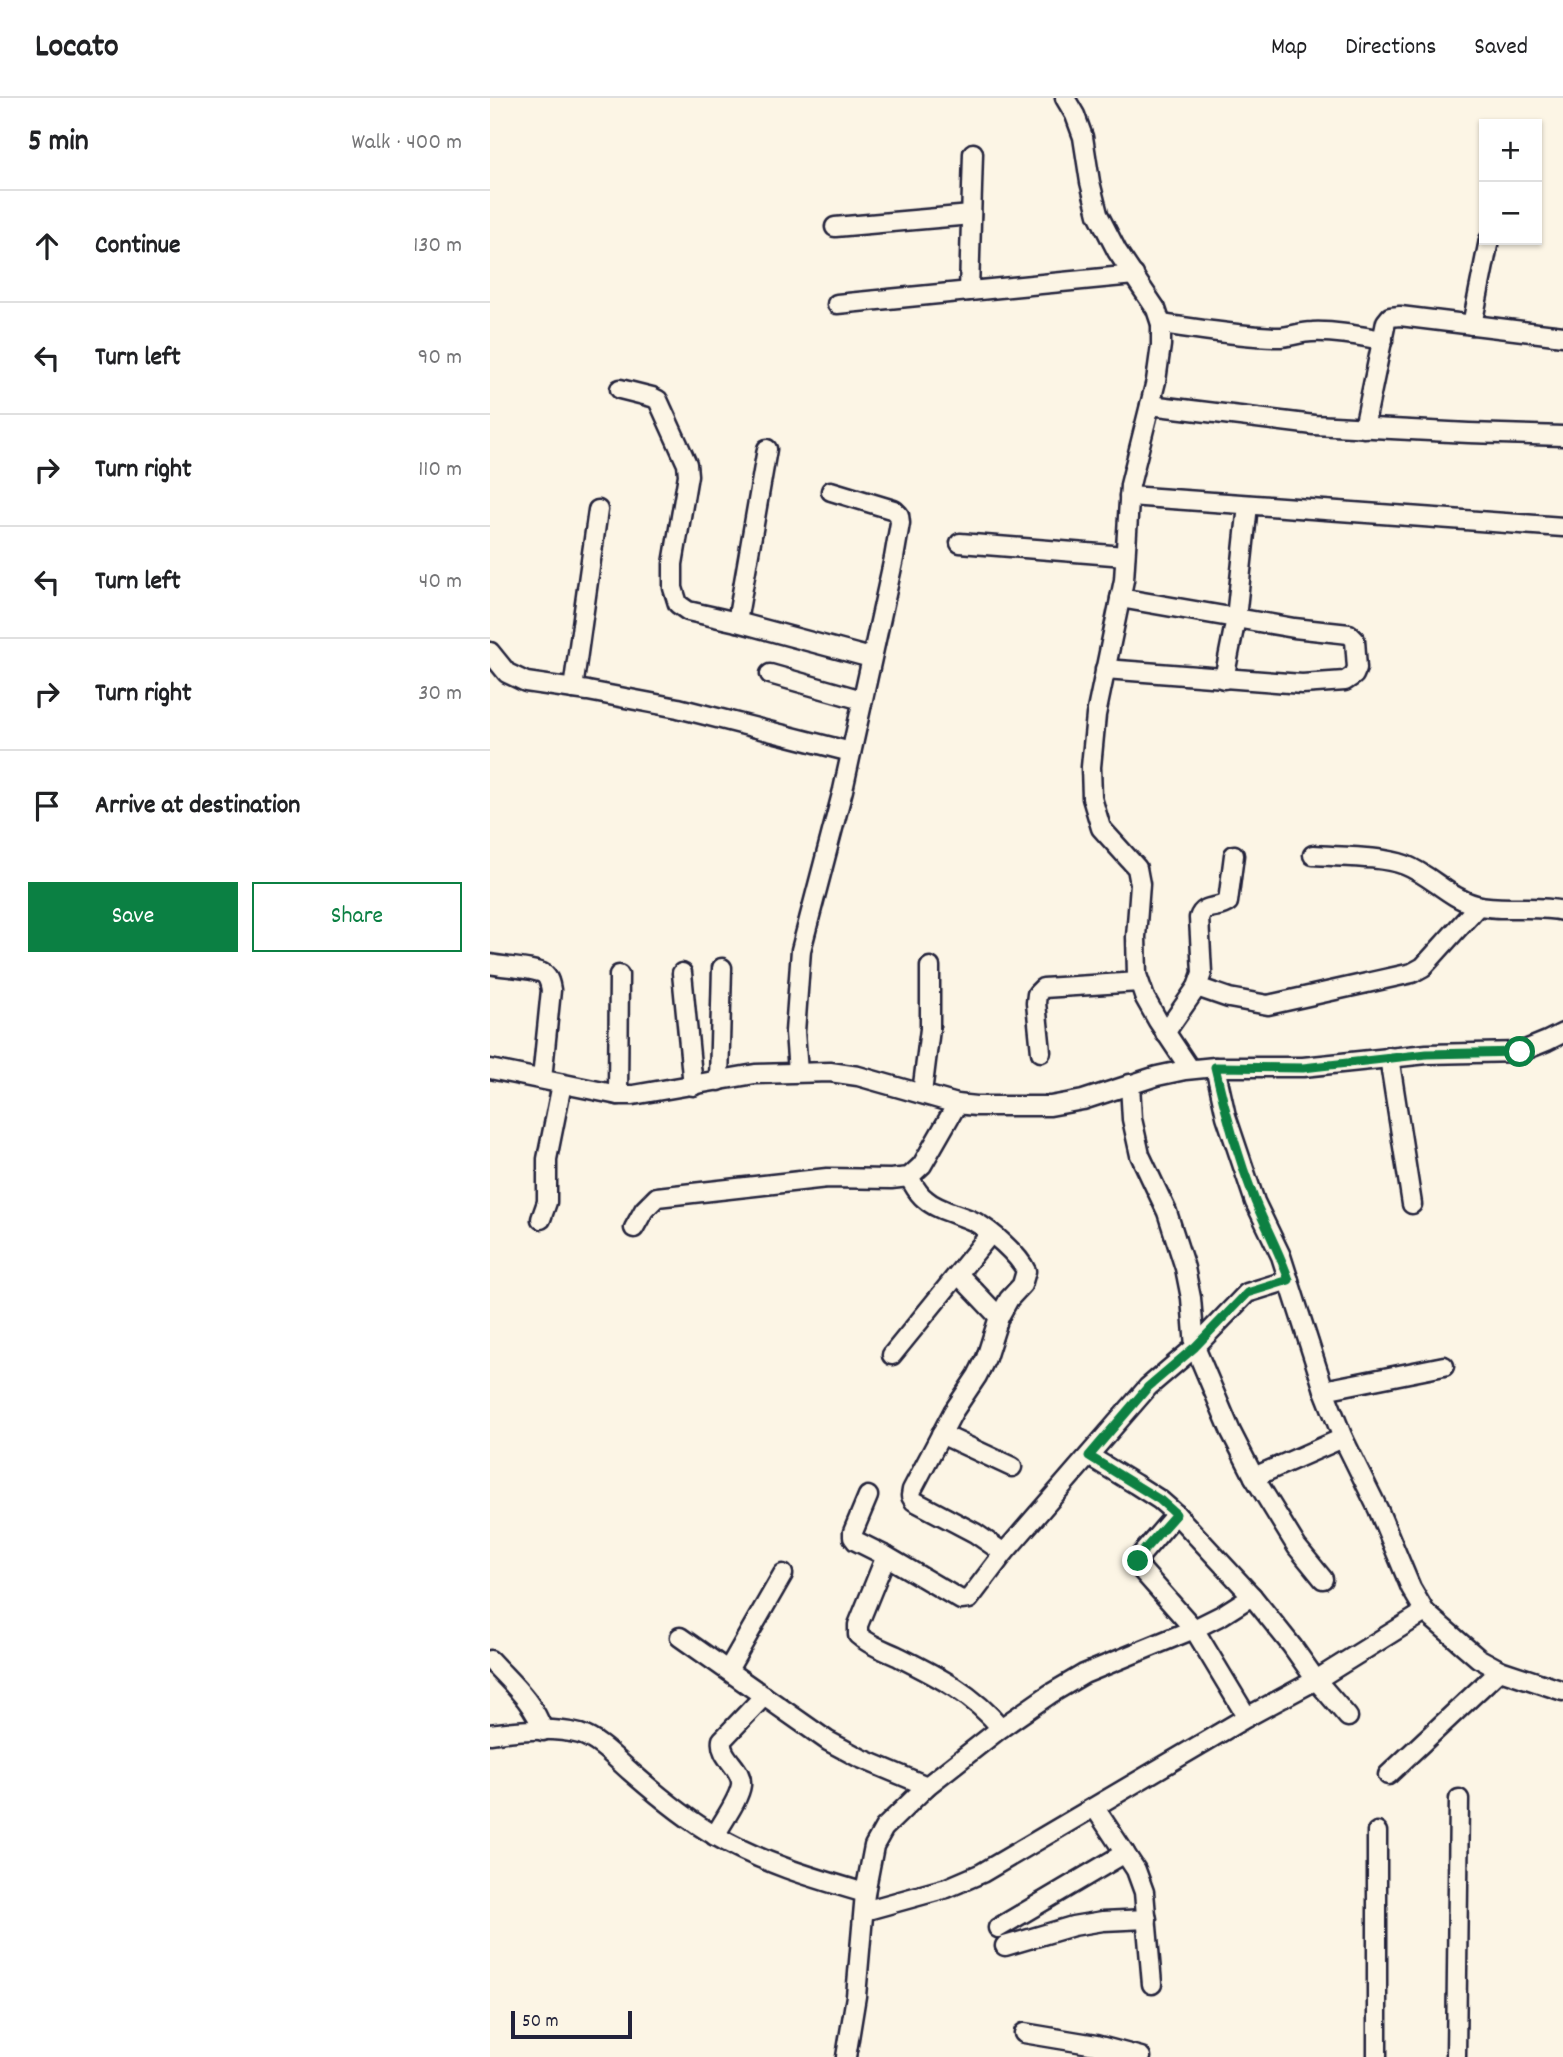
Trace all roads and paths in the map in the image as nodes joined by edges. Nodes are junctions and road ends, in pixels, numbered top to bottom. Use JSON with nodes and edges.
{"nodes":[{"id":1,"x":1065,"y":98,"type":"edge"},
{"id":2,"x":973,"y":153,"type":"dead end"},
{"id":3,"x":971,"y":215,"type":"junction"},
{"id":4,"x":835,"y":227,"type":"dead end"},
{"id":5,"x":1488,"y":245,"type":"edge"},
{"id":6,"x":1134,"y":275,"type":"junction"},
{"id":7,"x":969,"y":291,"type":"junction"},
{"id":8,"x":837,"y":304,"type":"dead end"},
{"id":9,"x":1161,"y":324,"type":"junction"},
{"id":10,"x":1472,"y":325,"type":"junction"},
{"id":11,"x":1563,"y":336,"type":"edge"},
{"id":12,"x":1383,"y":340,"type":"junction"},
{"id":13,"x":620,"y":389,"type":"dead end"},
{"id":14,"x":1150,"y":405,"type":"junction"},
{"id":15,"x":1364,"y":428,"type":"junction"},
{"id":16,"x":1563,"y":436,"type":"edge"},
{"id":17,"x":766,"y":449,"type":"dead end"},
{"id":18,"x":831,"y":491,"type":"dead end"},
{"id":19,"x":1129,"y":496,"type":"junction"},
{"id":20,"x":1248,"y":505,"type":"junction"},
{"id":21,"x":598,"y":510,"type":"dead end"},
{"id":22,"x":1563,"y":527,"type":"edge"},
{"id":23,"x":960,"y":543,"type":"dead end"},
{"id":24,"x":1125,"y":556,"type":"junction"},
{"id":25,"x":1120,"y":598,"type":"junction"},
{"id":26,"x":1236,"y":618,"type":"junction"},
{"id":27,"x":737,"y":622,"type":"junction"},
{"id":28,"x":490,"y":652,"type":"edge"},
{"id":29,"x":871,"y":659,"type":"junction"},
{"id":30,"x":1105,"y":669,"type":"junction"},
{"id":31,"x":770,"y":674,"type":"dead end"},
{"id":32,"x":1224,"y":679,"type":"junction"},
{"id":33,"x":573,"y":689,"type":"junction"},
{"id":34,"x":862,"y":701,"type":"junction"},
{"id":35,"x":851,"y":752,"type":"junction"},
{"id":36,"x":1234,"y":855,"type":"dead end"},
{"id":37,"x":1313,"y":855,"type":"dead end"},
{"id":38,"x":1478,"y":906,"type":"junction"},
{"id":39,"x":1563,"y":911,"type":"edge"},
{"id":40,"x":490,"y":964,"type":"edge"},
{"id":41,"x":930,"y":967,"type":"dead end"},
{"id":42,"x":722,"y":968,"type":"dead end"},
{"id":43,"x":682,"y":973,"type":"dead end"},
{"id":44,"x":619,"y":975,"type":"dead end"},
{"id":45,"x":1139,"y":982,"type":"junction"},
{"id":46,"x":1197,"y":987,"type":"junction"},
{"id":47,"x":1563,"y":1032,"type":"edge"},
{"id":48,"x":1165,"y":1033,"type":"junction"},
{"id":49,"x":1041,"y":1052,"type":"dead end"},
{"id":50,"x":1389,"y":1057,"type":"junction"},
{"id":51,"x":1215,"y":1067,"type":"junction"},
{"id":52,"x":490,"y":1069,"type":"edge"},
{"id":53,"x":1190,"y":1069,"type":"junction"},
{"id":54,"x":798,"y":1072,"type":"junction"},
{"id":55,"x":542,"y":1079,"type":"junction"},
{"id":56,"x":719,"y":1081,"type":"junction"},
{"id":57,"x":562,"y":1083,"type":"junction"},
{"id":58,"x":1130,"y":1084,"type":"junction"},
{"id":59,"x":693,"y":1086,"type":"junction"},
{"id":60,"x":922,"y":1093,"type":"junction"},
{"id":61,"x":618,"y":1095,"type":"junction"},
{"id":62,"x":957,"y":1104,"type":"junction"},
{"id":63,"x":909,"y":1177,"type":"junction"},
{"id":64,"x":1412,"y":1205,"type":"dead end"},
{"id":65,"x":541,"y":1219,"type":"dead end"},
{"id":66,"x":634,"y":1228,"type":"dead end"},
{"id":67,"x":991,"y":1233,"type":"junction"},
{"id":68,"x":959,"y":1275,"type":"junction"},
{"id":69,"x":1289,"y":1280,"type":"junction"},
{"id":70,"x":999,"y":1317,"type":"junction"},
{"id":71,"x":1195,"y":1347,"type":"junction"},
{"id":72,"x":892,"y":1356,"type":"dead end"},
{"id":73,"x":1444,"y":1366,"type":"dead end"},
{"id":74,"x":1324,"y":1390,"type":"junction"},
{"id":75,"x":941,"y":1434,"type":"junction"},
{"id":76,"x":1343,"y":1438,"type":"junction"},
{"id":77,"x":1089,"y":1456,"type":"junction"},
{"id":78,"x":1012,"y":1467,"type":"dead end"},
{"id":79,"x":1254,"y":1478,"type":"junction"},
{"id":80,"x":868,"y":1496,"type":"dead end"},
{"id":81,"x":1176,"y":1514,"type":"junction"},
{"id":82,"x":1004,"y":1553,"type":"junction"},
{"id":83,"x":886,"y":1556,"type":"junction"},
{"id":84,"x":783,"y":1574,"type":"dead end"},
{"id":85,"x":1322,"y":1579,"type":"dead end"},
{"id":86,"x":1252,"y":1596,"type":"junction"},
{"id":87,"x":1425,"y":1612,"type":"junction"},
{"id":88,"x":1194,"y":1629,"type":"junction"},
{"id":89,"x":680,"y":1637,"type":"dead end"},
{"id":90,"x":490,"y":1660,"type":"edge"},
{"id":91,"x":728,"y":1670,"type":"junction"},
{"id":92,"x":1500,"y":1670,"type":"junction"},
{"id":93,"x":1315,"y":1680,"type":"junction"},
{"id":94,"x":1563,"y":1690,"type":"edge"},
{"id":95,"x":764,"y":1696,"type":"junction"},
{"id":96,"x":1247,"y":1717,"type":"junction"},
{"id":97,"x":1348,"y":1717,"type":"dead end"},
{"id":98,"x":1001,"y":1728,"type":"junction"},
{"id":99,"x":543,"y":1731,"type":"junction"},
{"id":100,"x":490,"y":1734,"type":"edge"},
{"id":101,"x":1388,"y":1775,"type":"dead end"},
{"id":102,"x":927,"y":1786,"type":"junction"},
{"id":103,"x":1459,"y":1799,"type":"dead end"},
{"id":104,"x":1095,"y":1808,"type":"junction"},
{"id":105,"x":1377,"y":1832,"type":"dead end"},
{"id":106,"x":715,"y":1836,"type":"junction"},
{"id":107,"x":1125,"y":1853,"type":"junction"},
{"id":108,"x":864,"y":1902,"type":"junction"},
{"id":109,"x":1147,"y":1919,"type":"junction"},
{"id":110,"x":998,"y":1928,"type":"dead end"},
{"id":111,"x":1005,"y":1946,"type":"dead end"},
{"id":112,"x":1152,"y":1984,"type":"dead end"},
{"id":113,"x":1024,"y":2033,"type":"dead end"},
{"id":114,"x":846,"y":2057,"type":"edge"},
{"id":115,"x":1141,"y":2057,"type":"edge"},
{"id":116,"x":1377,"y":2057,"type":"edge"},
{"id":117,"x":1457,"y":2057,"type":"edge"}],
"edges":[{"from":1,"to":6,"type":"street"},
{"from":2,"to":3,"type":"street"},
{"from":3,"to":4,"type":"street"},
{"from":3,"to":7,"type":"street"},
{"from":5,"to":10,"type":"street"},
{"from":6,"to":7,"type":"street"},
{"from":6,"to":9,"type":"street"},
{"from":7,"to":8,"type":"street"},
{"from":9,"to":12,"type":"street"},
{"from":9,"to":14,"type":"street"},
{"from":10,"to":11,"type":"street"},
{"from":10,"to":12,"type":"street"},
{"from":12,"to":15,"type":"street"},
{"from":13,"to":27,"type":"street"},
{"from":14,"to":15,"type":"street"},
{"from":14,"to":19,"type":"street"},
{"from":15,"to":16,"type":"street"},
{"from":17,"to":27,"type":"street"},
{"from":18,"to":29,"type":"street"},
{"from":19,"to":20,"type":"street"},
{"from":19,"to":24,"type":"street"},
{"from":20,"to":22,"type":"street"},
{"from":20,"to":26,"type":"street"},
{"from":21,"to":33,"type":"street"},
{"from":23,"to":24,"type":"street"},
{"from":24,"to":25,"type":"street"},
{"from":25,"to":26,"type":"street"},
{"from":25,"to":30,"type":"street"},
{"from":26,"to":32,"type":"street"},
{"from":26,"to":32,"type":"street"},
{"from":27,"to":29,"type":"street"},
{"from":28,"to":33,"type":"street"},
{"from":29,"to":34,"type":"street"},
{"from":30,"to":32,"type":"street"},
{"from":30,"to":45,"type":"street"},
{"from":31,"to":34,"type":"street"},
{"from":33,"to":35,"type":"street"},
{"from":34,"to":35,"type":"street"},
{"from":35,"to":54,"type":"street"},
{"from":36,"to":46,"type":"street"},
{"from":37,"to":38,"type":"street"},
{"from":38,"to":39,"type":"street"},
{"from":38,"to":46,"type":"street"},
{"from":40,"to":55,"type":"street"},
{"from":41,"to":60,"type":"street"},
{"from":42,"to":56,"type":"street"},
{"from":43,"to":59,"type":"street"},
{"from":44,"to":61,"type":"street"},
{"from":45,"to":48,"type":"street"},
{"from":45,"to":49,"type":"street"},
{"from":46,"to":48,"type":"street"},
{"from":47,"to":50,"type":"street"},
{"from":48,"to":53,"type":"street"},
{"from":50,"to":51,"type":"street"},
{"from":50,"to":64,"type":"street"},
{"from":51,"to":53,"type":"street"},
{"from":51,"to":69,"type":"street"},
{"from":52,"to":55,"type":"street"},
{"from":53,"to":58,"type":"street"},
{"from":54,"to":56,"type":"street"},
{"from":54,"to":60,"type":"street"},
{"from":55,"to":57,"type":"street"},
{"from":56,"to":59,"type":"street"},
{"from":57,"to":61,"type":"street"},
{"from":57,"to":65,"type":"street"},
{"from":58,"to":62,"type":"street"},
{"from":58,"to":71,"type":"street"},
{"from":59,"to":61,"type":"street"},
{"from":60,"to":62,"type":"street"},
{"from":62,"to":63,"type":"street"},
{"from":63,"to":66,"type":"street"},
{"from":63,"to":67,"type":"street"},
{"from":67,"to":68,"type":"street"},
{"from":67,"to":70,"type":"street"},
{"from":68,"to":70,"type":"street"},
{"from":68,"to":72,"type":"street"},
{"from":69,"to":71,"type":"street"},
{"from":69,"to":74,"type":"street"},
{"from":70,"to":75,"type":"street"},
{"from":71,"to":77,"type":"street"},
{"from":71,"to":79,"type":"street"},
{"from":73,"to":74,"type":"street"},
{"from":74,"to":76,"type":"street"},
{"from":75,"to":78,"type":"street"},
{"from":75,"to":82,"type":"street"},
{"from":76,"to":79,"type":"street"},
{"from":76,"to":87,"type":"street"},
{"from":77,"to":81,"type":"street"},
{"from":77,"to":82,"type":"street"},
{"from":79,"to":85,"type":"street"},
{"from":80,"to":83,"type":"street"},
{"from":81,"to":86,"type":"street"},
{"from":81,"to":88,"type":"street"},
{"from":82,"to":83,"type":"street"},
{"from":83,"to":98,"type":"street"},
{"from":84,"to":91,"type":"street"},
{"from":86,"to":88,"type":"street"},
{"from":86,"to":93,"type":"street"},
{"from":87,"to":92,"type":"street"},
{"from":87,"to":93,"type":"street"},
{"from":88,"to":96,"type":"street"},
{"from":88,"to":98,"type":"street"},
{"from":89,"to":91,"type":"street"},
{"from":90,"to":99,"type":"street"},
{"from":91,"to":95,"type":"street"},
{"from":92,"to":94,"type":"street"},
{"from":92,"to":101,"type":"street"},
{"from":93,"to":96,"type":"street"},
{"from":93,"to":97,"type":"street"},
{"from":95,"to":102,"type":"street"},
{"from":95,"to":106,"type":"street"},
{"from":96,"to":104,"type":"street"},
{"from":98,"to":102,"type":"street"},
{"from":99,"to":100,"type":"street"},
{"from":99,"to":106,"type":"street"},
{"from":102,"to":108,"type":"street"},
{"from":103,"to":117,"type":"street"},
{"from":104,"to":107,"type":"street"},
{"from":104,"to":108,"type":"street"},
{"from":105,"to":116,"type":"street"},
{"from":106,"to":108,"type":"street"},
{"from":107,"to":109,"type":"street"},
{"from":107,"to":110,"type":"street"},
{"from":108,"to":114,"type":"street"},
{"from":109,"to":111,"type":"street"},
{"from":109,"to":112,"type":"street"},
{"from":113,"to":115,"type":"street"}]}
